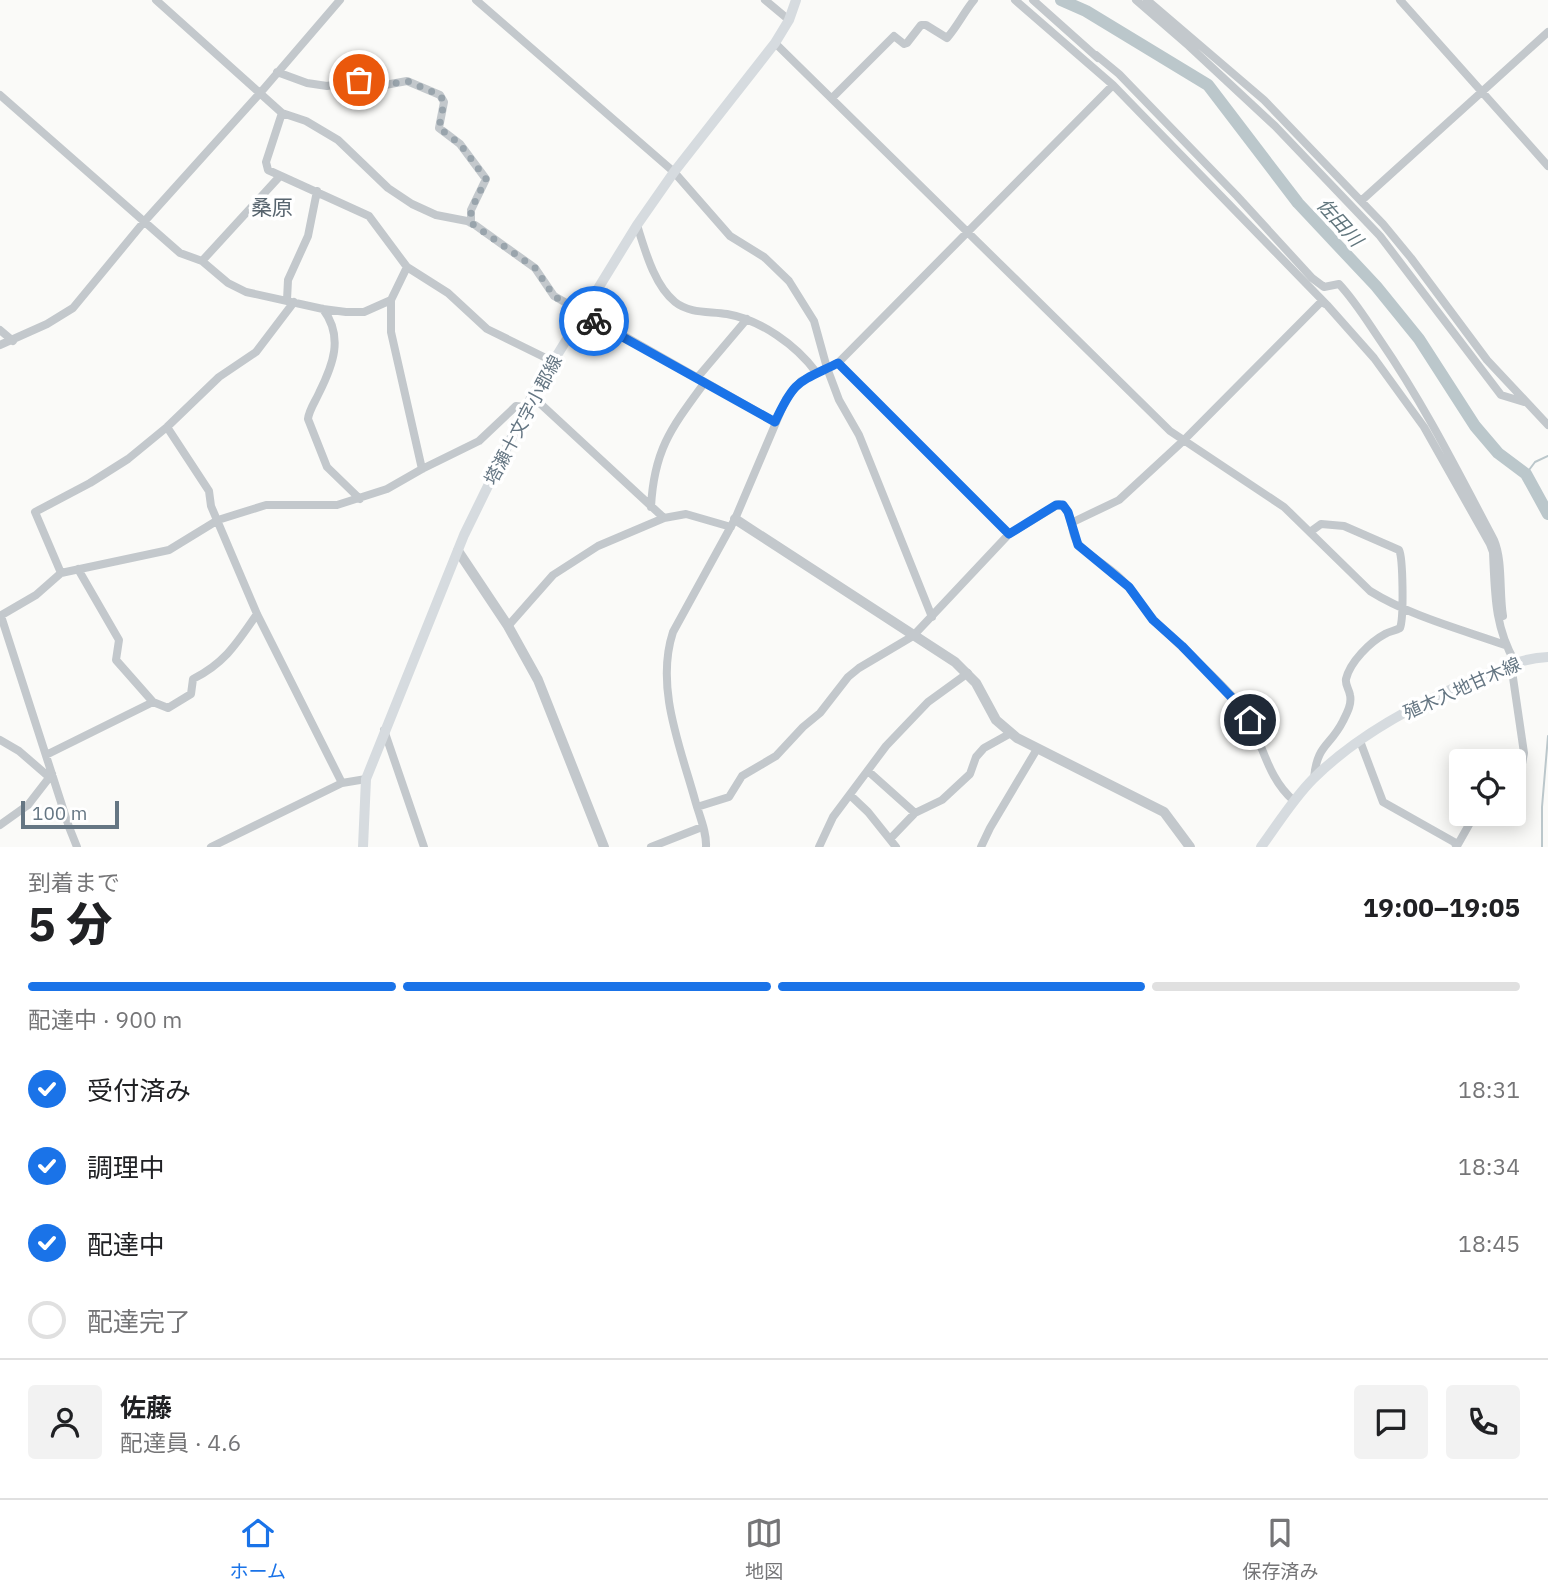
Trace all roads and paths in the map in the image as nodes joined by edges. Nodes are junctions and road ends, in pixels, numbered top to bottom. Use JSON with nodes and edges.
{"nodes":[{"id":1,"x":156,"y":0,"type":"edge"},
{"id":2,"x":340,"y":0,"type":"edge"},
{"id":3,"x":476,"y":0,"type":"edge"},
{"id":4,"x":765,"y":0,"type":"edge"},
{"id":5,"x":796,"y":0,"type":"edge"},
{"id":6,"x":974,"y":0,"type":"edge"},
{"id":7,"x":1015,"y":0,"type":"edge"},
{"id":8,"x":1033,"y":0,"type":"edge"},
{"id":9,"x":1136,"y":0,"type":"edge"},
{"id":10,"x":1147,"y":0,"type":"edge"},
{"id":11,"x":1400,"y":0,"type":"edge"},
{"id":12,"x":789,"y":20,"type":"junction"},
{"id":13,"x":1548,"y":32,"type":"edge"},
{"id":14,"x":775,"y":43,"type":"junction"},
{"id":15,"x":1096,"y":55,"type":"junction"},
{"id":16,"x":277,"y":72,"type":"junction"},
{"id":17,"x":1113,"y":85,"type":"junction"},
{"id":18,"x":261,"y":92,"type":"junction"},
{"id":19,"x":1482,"y":92,"type":"junction"},
{"id":20,"x":0,"y":95,"type":"edge"},
{"id":21,"x":832,"y":98,"type":"junction"},
{"id":22,"x":282,"y":113,"type":"junction"},
{"id":23,"x":1548,"y":166,"type":"edge"},
{"id":24,"x":674,"y":172,"type":"junction"},
{"id":25,"x":280,"y":176,"type":"junction"},
{"id":26,"x":317,"y":191,"type":"junction"},
{"id":27,"x":1361,"y":201,"type":"junction"},
{"id":28,"x":143,"y":223,"type":"junction"},
{"id":29,"x":471,"y":223,"type":"junction"},
{"id":30,"x":637,"y":225,"type":"junction"},
{"id":31,"x":968,"y":233,"type":"junction"},
{"id":32,"x":202,"y":261,"type":"junction"},
{"id":33,"x":407,"y":267,"type":"junction"},
{"id":34,"x":1324,"y":287,"type":"junction"},
{"id":35,"x":391,"y":300,"type":"junction"},
{"id":36,"x":291,"y":301,"type":"junction"},
{"id":37,"x":1327,"y":305,"type":"junction"},
{"id":38,"x":323,"y":309,"type":"junction"},
{"id":39,"x":582,"y":313,"type":"junction"},
{"id":40,"x":747,"y":319,"type":"junction"},
{"id":41,"x":0,"y":330,"type":"edge"},
{"id":42,"x":12,"y":341,"type":"junction"},
{"id":43,"x":0,"y":345,"type":"edge"},
{"id":44,"x":552,"y":361,"type":"junction"},
{"id":45,"x":838,"y":363,"type":"junction"},
{"id":46,"x":827,"y":368,"type":"junction"},
{"id":47,"x":816,"y":372,"type":"junction"},
{"id":48,"x":701,"y":380,"type":"junction"},
{"id":49,"x":532,"y":396,"type":"junction"},
{"id":50,"x":1525,"y":402,"type":"junction"},
{"id":51,"x":526,"y":407,"type":"junction"},
{"id":52,"x":775,"y":422,"type":"junction"},
{"id":53,"x":1548,"y":425,"type":"edge"},
{"id":54,"x":167,"y":426,"type":"junction"},
{"id":55,"x":1183,"y":442,"type":"junction"},
{"id":56,"x":422,"y":469,"type":"junction"},
{"id":57,"x":360,"y":499,"type":"junction"},
{"id":58,"x":651,"y":507,"type":"junction"},
{"id":59,"x":664,"y":519,"type":"junction"},
{"id":60,"x":218,"y":520,"type":"junction"},
{"id":61,"x":733,"y":523,"type":"junction"},
{"id":62,"x":1071,"y":523,"type":"junction"},
{"id":63,"x":1310,"y":533,"type":"junction"},
{"id":64,"x":1009,"y":534,"type":"junction"},
{"id":65,"x":458,"y":551,"type":"junction"},
{"id":66,"x":78,"y":569,"type":"junction"},
{"id":67,"x":61,"y":573,"type":"junction"},
{"id":68,"x":1404,"y":608,"type":"junction"},
{"id":69,"x":257,"y":614,"type":"junction"},
{"id":70,"x":0,"y":616,"type":"edge"},
{"id":71,"x":932,"y":617,"type":"junction"},
{"id":72,"x":508,"y":626,"type":"junction"},
{"id":73,"x":913,"y":636,"type":"junction"},
{"id":74,"x":1505,"y":641,"type":"junction"},
{"id":75,"x":1544,"y":657,"type":"edge"},
{"id":76,"x":1513,"y":663,"type":"junction"},
{"id":77,"x":968,"y":673,"type":"junction"},
{"id":78,"x":153,"y":702,"type":"junction"},
{"id":79,"x":384,"y":730,"type":"junction"},
{"id":80,"x":1011,"y":733,"type":"junction"},
{"id":81,"x":0,"y":740,"type":"edge"},
{"id":82,"x":1360,"y":741,"type":"junction"},
{"id":83,"x":1037,"y":749,"type":"junction"},
{"id":84,"x":1524,"y":749,"type":"edge"},
{"id":85,"x":46,"y":755,"type":"junction"},
{"id":86,"x":868,"y":771,"type":"junction"},
{"id":87,"x":50,"y":775,"type":"junction"},
{"id":88,"x":1314,"y":778,"type":"junction"},
{"id":89,"x":366,"y":779,"type":"junction"},
{"id":90,"x":342,"y":783,"type":"junction"},
{"id":91,"x":850,"y":795,"type":"junction"},
{"id":92,"x":1294,"y":801,"type":"junction"},
{"id":93,"x":697,"y":807,"type":"junction"},
{"id":94,"x":915,"y":813,"type":"junction"},
{"id":95,"x":0,"y":825,"type":"edge"},
{"id":96,"x":1468,"y":826,"type":"edge"},
{"id":97,"x":702,"y":827,"type":"junction"},
{"id":98,"x":890,"y":839,"type":"junction"},
{"id":99,"x":1457,"y":846,"type":"edge"},
{"id":100,"x":77,"y":847,"type":"edge"},
{"id":101,"x":211,"y":847,"type":"edge"},
{"id":102,"x":363,"y":847,"type":"edge"},
{"id":103,"x":425,"y":847,"type":"edge"},
{"id":104,"x":604,"y":847,"type":"edge"},
{"id":105,"x":651,"y":847,"type":"edge"},
{"id":106,"x":706,"y":847,"type":"edge"},
{"id":107,"x":819,"y":847,"type":"edge"},
{"id":108,"x":896,"y":847,"type":"edge"},
{"id":109,"x":981,"y":847,"type":"edge"},
{"id":110,"x":1190,"y":847,"type":"edge"},
{"id":111,"x":1261,"y":847,"type":"edge"}],
"edges":[{"from":1,"to":18,"type":"street"},
{"from":2,"to":16,"type":"street"},
{"from":3,"to":24,"type":"street"},
{"from":4,"to":12,"type":"street"},
{"from":5,"to":12,"type":"main road","name":"塔瀬十文字小郡線"},
{"from":6,"to":21,"type":"street"},
{"from":7,"to":17,"type":"street"},
{"from":8,"to":15,"type":"street"},
{"from":9,"to":50,"type":"street"},
{"from":10,"to":27,"type":"street"},
{"from":11,"to":19,"type":"street"},
{"from":12,"to":14,"type":"main road","name":"塔瀬十文字小郡線"},
{"from":13,"to":19,"type":"street"},
{"from":14,"to":21,"type":"street"},
{"from":14,"to":24,"type":"main road","name":"塔瀬十文字小郡線"},
{"from":15,"to":17,"type":"street"},
{"from":15,"to":34,"type":"street"},
{"from":16,"to":18,"type":"street"},
{"from":16,"to":29,"type":"street"},
{"from":17,"to":31,"type":"street"},
{"from":17,"to":37,"type":"street"},
{"from":18,"to":22,"type":"street"},
{"from":18,"to":28,"type":"street"},
{"from":19,"to":23,"type":"street"},
{"from":19,"to":27,"type":"street"},
{"from":20,"to":28,"type":"street"},
{"from":21,"to":31,"type":"street"},
{"from":22,"to":25,"type":"street"},
{"from":22,"to":29,"type":"street"},
{"from":24,"to":30,"type":"main road","name":"塔瀬十文字小郡線"},
{"from":24,"to":46,"type":"street"},
{"from":25,"to":26,"type":"street"},
{"from":25,"to":32,"type":"street"},
{"from":26,"to":33,"type":"street"},
{"from":26,"to":36,"type":"street"},
{"from":27,"to":50,"type":"street"},
{"from":28,"to":32,"type":"street"},
{"from":28,"to":42,"type":"street"},
{"from":29,"to":39,"type":"street"},
{"from":30,"to":39,"type":"main road","name":"塔瀬十文字小郡線"},
{"from":30,"to":40,"type":"street"},
{"from":31,"to":45,"type":"street"},
{"from":31,"to":55,"type":"street"},
{"from":32,"to":36,"type":"street"},
{"from":33,"to":35,"type":"street"},
{"from":33,"to":44,"type":"street"},
{"from":34,"to":37,"type":"street"},
{"from":34,"to":74,"type":"street"},
{"from":35,"to":38,"type":"street"},
{"from":35,"to":56,"type":"street"},
{"from":36,"to":38,"type":"street"},
{"from":36,"to":54,"type":"street"},
{"from":37,"to":55,"type":"street"},
{"from":37,"to":74,"type":"street"},
{"from":38,"to":57,"type":"street"},
{"from":39,"to":44,"type":"main road","name":"塔瀬十文字小郡線"},
{"from":39,"to":48,"type":"street"},
{"from":40,"to":47,"type":"street"},
{"from":40,"to":48,"type":"street"},
{"from":41,"to":42,"type":"street"},
{"from":42,"to":43,"type":"street"},
{"from":44,"to":49,"type":"main road","name":"塔瀬十文字小郡線"},
{"from":45,"to":46,"type":"street"},
{"from":45,"to":64,"type":"street"},
{"from":46,"to":47,"type":"street"},
{"from":46,"to":71,"type":"street"},
{"from":47,"to":52,"type":"street"},
{"from":48,"to":52,"type":"street"},
{"from":48,"to":58,"type":"street"},
{"from":49,"to":51,"type":"main road","name":"塔瀬十文字小郡線"},
{"from":49,"to":58,"type":"street"},
{"from":50,"to":53,"type":"street"},
{"from":51,"to":56,"type":"street"},
{"from":51,"to":65,"type":"main road","name":"塔瀬十文字小郡線"},
{"from":52,"to":61,"type":"street"},
{"from":54,"to":60,"type":"street"},
{"from":54,"to":67,"type":"street"},
{"from":55,"to":62,"type":"street"},
{"from":55,"to":63,"type":"street"},
{"from":56,"to":57,"type":"street"},
{"from":57,"to":60,"type":"street"},
{"from":58,"to":59,"type":"street"},
{"from":59,"to":61,"type":"street"},
{"from":59,"to":72,"type":"street"},
{"from":60,"to":66,"type":"street"},
{"from":60,"to":69,"type":"street"},
{"from":61,"to":73,"type":"street"},
{"from":61,"to":93,"type":"street"},
{"from":62,"to":64,"type":"street"},
{"from":62,"to":92,"type":"street"},
{"from":63,"to":68,"type":"street"},
{"from":63,"to":68,"type":"street"},
{"from":64,"to":71,"type":"street"},
{"from":65,"to":72,"type":"street"},
{"from":65,"to":79,"type":"main road","name":"塔瀬十文字小郡線"},
{"from":66,"to":67,"type":"street"},
{"from":66,"to":78,"type":"street"},
{"from":67,"to":70,"type":"street"},
{"from":68,"to":74,"type":"street"},
{"from":68,"to":88,"type":"street"},
{"from":69,"to":78,"type":"street"},
{"from":69,"to":90,"type":"street"},
{"from":70,"to":85,"type":"street"},
{"from":71,"to":73,"type":"street"},
{"from":72,"to":104,"type":"street"},
{"from":73,"to":77,"type":"street"},
{"from":73,"to":93,"type":"street"},
{"from":74,"to":76,"type":"street"},
{"from":75,"to":76,"type":"main road","name":"殖木入地甘木線"},
{"from":76,"to":82,"type":"main road","name":"殖木入地甘木線"},
{"from":76,"to":84,"type":"street"},
{"from":77,"to":80,"type":"street"},
{"from":77,"to":86,"type":"street"},
{"from":78,"to":85,"type":"street"},
{"from":79,"to":89,"type":"main road","name":"塔瀬十文字小郡線"},
{"from":79,"to":103,"type":"street"},
{"from":80,"to":83,"type":"street"},
{"from":80,"to":94,"type":"street"},
{"from":81,"to":87,"type":"street"},
{"from":82,"to":88,"type":"main road","name":"殖木入地甘木線"},
{"from":82,"to":99,"type":"street"},
{"from":83,"to":109,"type":"street"},
{"from":83,"to":110,"type":"street"},
{"from":85,"to":87,"type":"street"},
{"from":86,"to":91,"type":"street"},
{"from":86,"to":94,"type":"street"},
{"from":87,"to":95,"type":"street"},
{"from":87,"to":100,"type":"street"},
{"from":88,"to":92,"type":"main road","name":"殖木入地甘木線"},
{"from":89,"to":90,"type":"street"},
{"from":89,"to":102,"type":"main road","name":"塔瀬十文字小郡線"},
{"from":90,"to":101,"type":"street"},
{"from":91,"to":98,"type":"street"},
{"from":91,"to":107,"type":"street"},
{"from":92,"to":111,"type":"main road","name":"殖木入地甘木線"},
{"from":93,"to":97,"type":"street"},
{"from":94,"to":98,"type":"street"},
{"from":96,"to":99,"type":"street"},
{"from":97,"to":105,"type":"street"},
{"from":97,"to":106,"type":"street"},
{"from":98,"to":108,"type":"street"}]}
